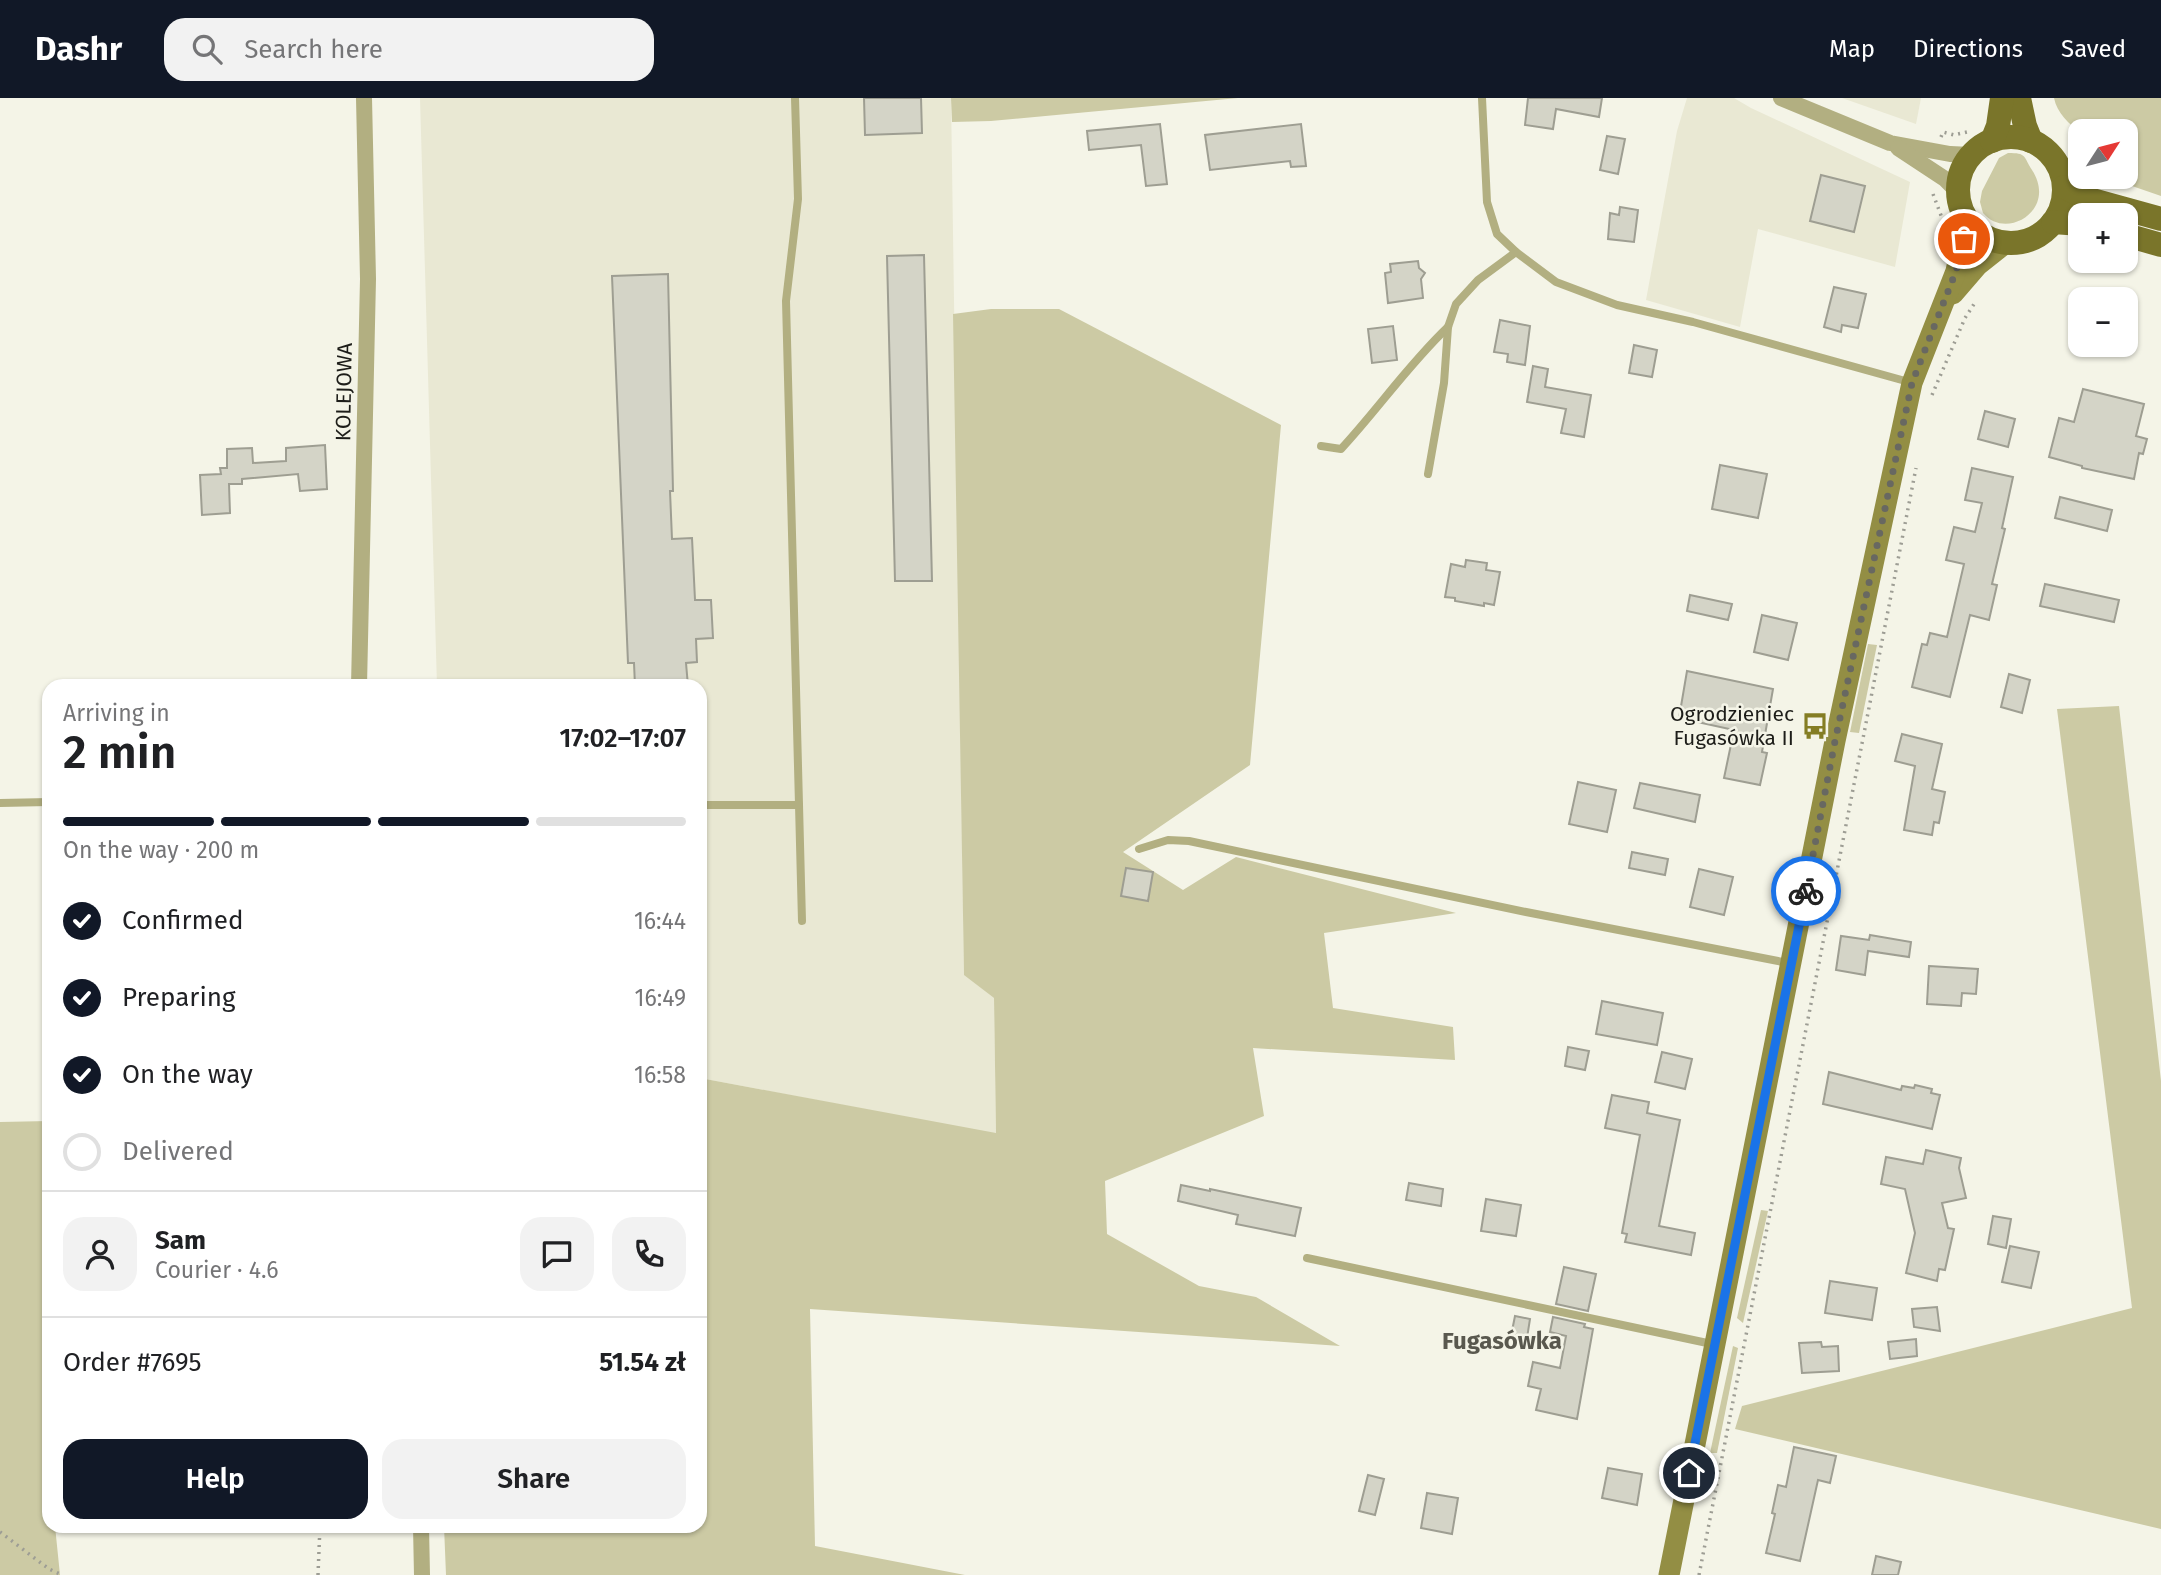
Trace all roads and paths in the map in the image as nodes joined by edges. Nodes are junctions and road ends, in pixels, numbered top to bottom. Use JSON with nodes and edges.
{"nodes":[{"id":1,"x":364,"y":98,"type":"edge"},
{"id":2,"x":795,"y":98,"type":"edge"},
{"id":3,"x":1482,"y":98,"type":"edge"},
{"id":4,"x":1781,"y":98,"type":"edge"},
{"id":5,"x":2001,"y":98,"type":"edge"},
{"id":6,"x":2019,"y":98,"type":"edge"},
{"id":7,"x":2031,"y":141,"type":"junction"},
{"id":8,"x":1978,"y":142,"type":"junction"},
{"id":9,"x":1891,"y":143,"type":"junction"},
{"id":10,"x":1936,"y":152,"type":"junction"},
{"id":11,"x":1929,"y":168,"type":"junction"},
{"id":12,"x":2064,"y":187,"type":"junction"},
{"id":13,"x":1958,"y":192,"type":"junction"},
{"id":14,"x":2161,"y":219,"type":"edge"},
{"id":15,"x":2053,"y":222,"type":"junction"},
{"id":16,"x":1956,"y":223,"type":"junction"},
{"id":17,"x":2068,"y":223,"type":"edge"},
{"id":18,"x":2138,"y":238,"type":"edge"},
{"id":19,"x":2007,"y":242,"type":"junction"},
{"id":20,"x":2161,"y":245,"type":"edge"},
{"id":21,"x":1516,"y":252,"type":"junction"},
{"id":22,"x":1977,"y":298,"type":"dead end"},
{"id":23,"x":1941,"y":310,"type":"junction"},
{"id":24,"x":1448,"y":327,"type":"junction"},
{"id":25,"x":1912,"y":383,"type":"junction"},
{"id":26,"x":1930,"y":399,"type":"dead end"},
{"id":27,"x":1321,"y":446,"type":"dead end"},
{"id":28,"x":1918,"y":461,"type":"dead end"},
{"id":29,"x":1428,"y":474,"type":"dead end"},
{"id":30,"x":359,"y":679,"type":"edge"},
{"id":31,"x":42,"y":802,"type":"edge"},
{"id":32,"x":0,"y":803,"type":"edge"},
{"id":33,"x":707,"y":805,"type":"edge"},
{"id":34,"x":799,"y":805,"type":"junction"},
{"id":35,"x":1139,"y":849,"type":"dead end"},
{"id":36,"x":802,"y":921,"type":"dead end"},
{"id":37,"x":1791,"y":964,"type":"junction"},
{"id":38,"x":1307,"y":1258,"type":"dead end"},
{"id":39,"x":1715,"y":1345,"type":"junction"},
{"id":40,"x":0,"y":1532,"type":"edge"},
{"id":41,"x":320,"y":1533,"type":"edge"},
{"id":42,"x":421,"y":1533,"type":"edge"},
{"id":43,"x":62,"y":1575,"type":"edge"},
{"id":44,"x":318,"y":1575,"type":"edge"},
{"id":45,"x":422,"y":1575,"type":"edge"},
{"id":46,"x":1669,"y":1575,"type":"edge"},
{"id":47,"x":1699,"y":1575,"type":"edge"}],
"edges":[{"from":1,"to":30,"type":"street","name":"KOLEJOWA"},
{"from":2,"to":34,"type":"lane"},
{"from":3,"to":21,"type":"lane"},
{"from":4,"to":9,"type":"street"},
{"from":5,"to":8,"type":"main road"},
{"from":6,"to":7,"type":"main road"},
{"from":7,"to":8,"type":"main road"},
{"from":7,"to":12,"type":"main road"},
{"from":8,"to":10,"type":"street"},
{"from":8,"to":10,"type":"path"},
{"from":8,"to":13,"type":"main road"},
{"from":9,"to":10,"type":"street"},
{"from":9,"to":11,"type":"street"},
{"from":11,"to":13,"type":"street"},
{"from":11,"to":16,"type":"path"},
{"from":12,"to":14,"type":"main road"},
{"from":12,"to":15,"type":"main road"},
{"from":13,"to":16,"type":"main road"},
{"from":15,"to":17,"type":"main road"},
{"from":15,"to":19,"type":"main road"},
{"from":16,"to":19,"type":"main road"},
{"from":16,"to":23,"type":"main road"},
{"from":18,"to":20,"type":"main road"},
{"from":19,"to":23,"type":"main road"},
{"from":21,"to":24,"type":"lane"},
{"from":21,"to":25,"type":"lane"},
{"from":22,"to":26,"type":"path"},
{"from":23,"to":25,"type":"main road"},
{"from":24,"to":27,"type":"lane"},
{"from":24,"to":29,"type":"lane"},
{"from":25,"to":37,"type":"main road"},
{"from":28,"to":47,"type":"path"},
{"from":31,"to":32,"type":"lane"},
{"from":33,"to":34,"type":"lane"},
{"from":34,"to":36,"type":"lane"},
{"from":35,"to":37,"type":"lane"},
{"from":37,"to":39,"type":"main road"},
{"from":38,"to":39,"type":"lane"},
{"from":39,"to":46,"type":"main road"},
{"from":40,"to":43,"type":"path"},
{"from":41,"to":44,"type":"path"},
{"from":42,"to":45,"type":"street"}]}
